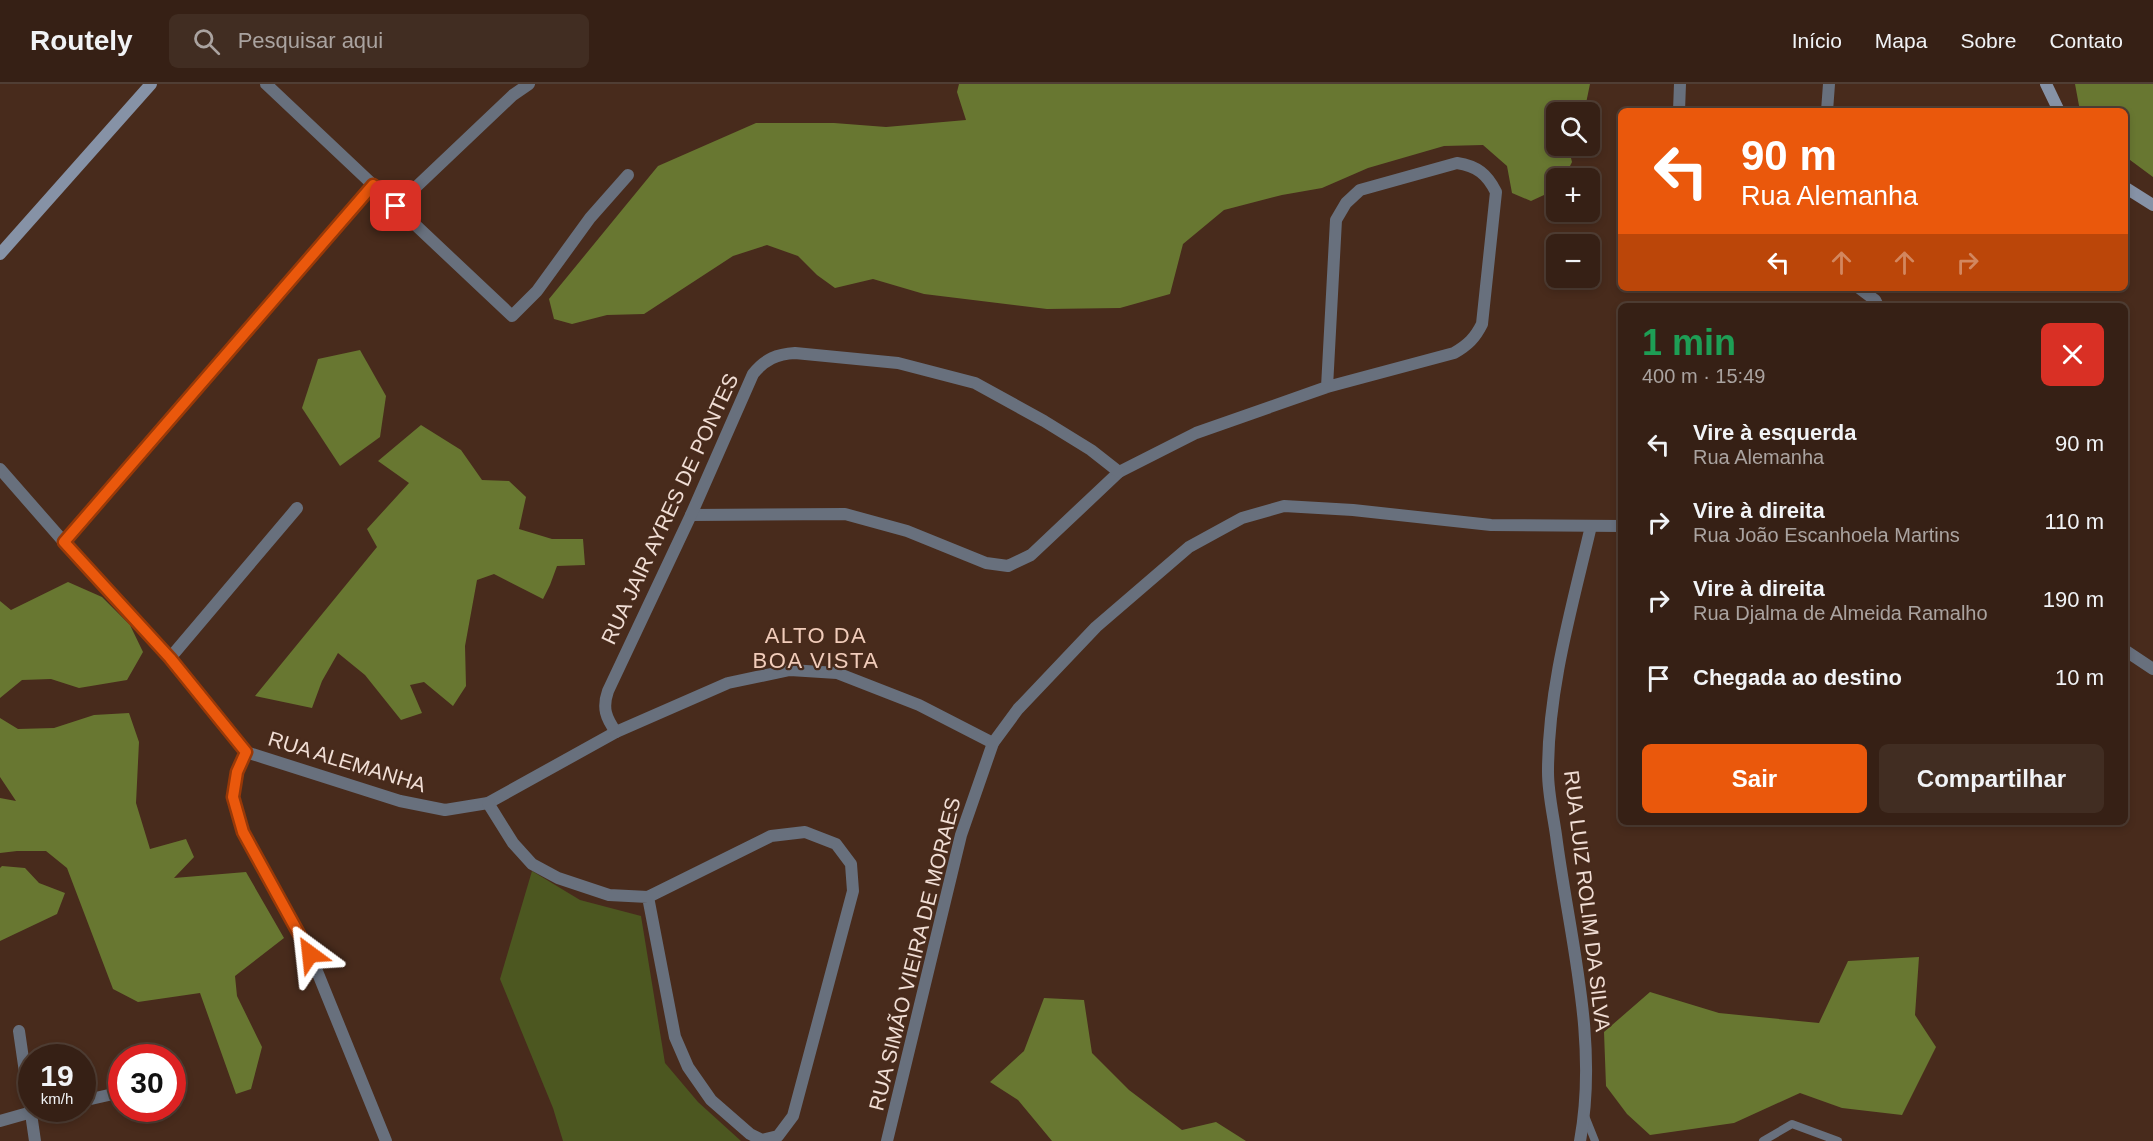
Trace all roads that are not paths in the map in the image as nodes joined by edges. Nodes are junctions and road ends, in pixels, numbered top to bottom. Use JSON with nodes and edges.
{"nodes":[{"id":1,"x":151,"y":84,"type":"edge"},
{"id":2,"x":266,"y":84,"type":"edge"},
{"id":3,"x":529,"y":84,"type":"edge"},
{"id":4,"x":1680,"y":84,"type":"edge"},
{"id":5,"x":1829,"y":84,"type":"edge"},
{"id":6,"x":2046,"y":84,"type":"edge"},
{"id":7,"x":1678,"y":108,"type":"edge"},
{"id":8,"x":1827,"y":108,"type":"edge"},
{"id":9,"x":2058,"y":108,"type":"edge"},
{"id":10,"x":628,"y":175,"type":"dead end"},
{"id":11,"x":373,"y":185,"type":"junction"},
{"id":12,"x":2128,"y":189,"type":"edge"},
{"id":13,"x":2153,"y":205,"type":"edge"},
{"id":14,"x":396,"y":206,"type":"junction"},
{"id":15,"x":0,"y":254,"type":"edge"},
{"id":16,"x":1863,"y":291,"type":"edge"},
{"id":17,"x":1876,"y":303,"type":"edge"},
{"id":18,"x":1327,"y":387,"type":"junction"},
{"id":19,"x":0,"y":468,"type":"edge"},
{"id":20,"x":1119,"y":472,"type":"junction"},
{"id":21,"x":297,"y":508,"type":"dead end"},
{"id":22,"x":691,"y":515,"type":"junction"},
{"id":23,"x":1591,"y":526,"type":"junction"},
{"id":24,"x":1618,"y":526,"type":"edge"},
{"id":25,"x":64,"y":542,"type":"junction"},
{"id":26,"x":2128,"y":652,"type":"edge"},
{"id":27,"x":170,"y":658,"type":"junction"},
{"id":28,"x":2153,"y":669,"type":"edge"},
{"id":29,"x":616,"y":732,"type":"junction"},
{"id":30,"x":993,"y":743,"type":"junction"},
{"id":31,"x":246,"y":752,"type":"junction"},
{"id":32,"x":488,"y":803,"type":"junction"},
{"id":33,"x":648,"y":897,"type":"junction"},
{"id":34,"x":19,"y":1031,"type":"dead end"},
{"id":35,"x":21,"y":1044,"type":"edge"},
{"id":36,"x":18,"y":1116,"type":"edge"},
{"id":37,"x":1585,"y":1116,"type":"junction"},
{"id":38,"x":0,"y":1121,"type":"edge"},
{"id":39,"x":32,"y":1122,"type":"edge"},
{"id":40,"x":35,"y":1141,"type":"edge"},
{"id":41,"x":386,"y":1141,"type":"edge"},
{"id":42,"x":887,"y":1141,"type":"edge"},
{"id":43,"x":1580,"y":1141,"type":"edge"},
{"id":44,"x":1595,"y":1141,"type":"edge"},
{"id":45,"x":1763,"y":1141,"type":"edge"},
{"id":46,"x":1838,"y":1141,"type":"edge"}],
"edges":[{"from":1,"to":15,"type":"main road"},
{"from":2,"to":11,"type":"street"},
{"from":3,"to":14,"type":"street"},
{"from":4,"to":7,"type":"street"},
{"from":5,"to":8,"type":"street"},
{"from":6,"to":9,"type":"main road"},
{"from":10,"to":14,"type":"street"},
{"from":11,"to":14,"type":"street"},
{"from":11,"to":25,"type":"street"},
{"from":12,"to":13,"type":"main road"},
{"from":16,"to":17,"type":"street"},
{"from":18,"to":18,"type":"street"},
{"from":18,"to":20,"type":"street"},
{"from":19,"to":25,"type":"street","name":"RUA ALEMANHA"},
{"from":20,"to":22,"type":"street"},
{"from":20,"to":22,"type":"street","name":"RUA JAIR AYRES DE PONTES"},
{"from":21,"to":27,"type":"street"},
{"from":22,"to":29,"type":"street","name":"RUA JAIR AYRES DE PONTES"},
{"from":23,"to":24,"type":"street","name":"RUA SIMÃO VIEIRA DE MORAES"},
{"from":23,"to":30,"type":"street","name":"RUA SIMÃO VIEIRA DE MORAES"},
{"from":23,"to":37,"type":"street","name":"RUA LUIZ ROLIM DA SILVA"},
{"from":25,"to":27,"type":"street","name":"RUA ALEMANHA"},
{"from":26,"to":28,"type":"street"},
{"from":27,"to":31,"type":"street","name":"RUA ALEMANHA"},
{"from":29,"to":30,"type":"street","name":"RUA ALEMANHA"},
{"from":29,"to":32,"type":"street","name":"RUA ALEMANHA"},
{"from":30,"to":42,"type":"street","name":"RUA SIMÃO VIEIRA DE MORAES"},
{"from":31,"to":32,"type":"street","name":"RUA ALEMANHA"},
{"from":31,"to":41,"type":"street"},
{"from":32,"to":33,"type":"street"},
{"from":33,"to":33,"type":"street"},
{"from":34,"to":35,"type":"street"},
{"from":36,"to":38,"type":"street"},
{"from":37,"to":43,"type":"street","name":"RUA LUIZ ROLIM DA SILVA"},
{"from":37,"to":44,"type":"lane"},
{"from":39,"to":40,"type":"street"},
{"from":45,"to":46,"type":"lane"}]}
